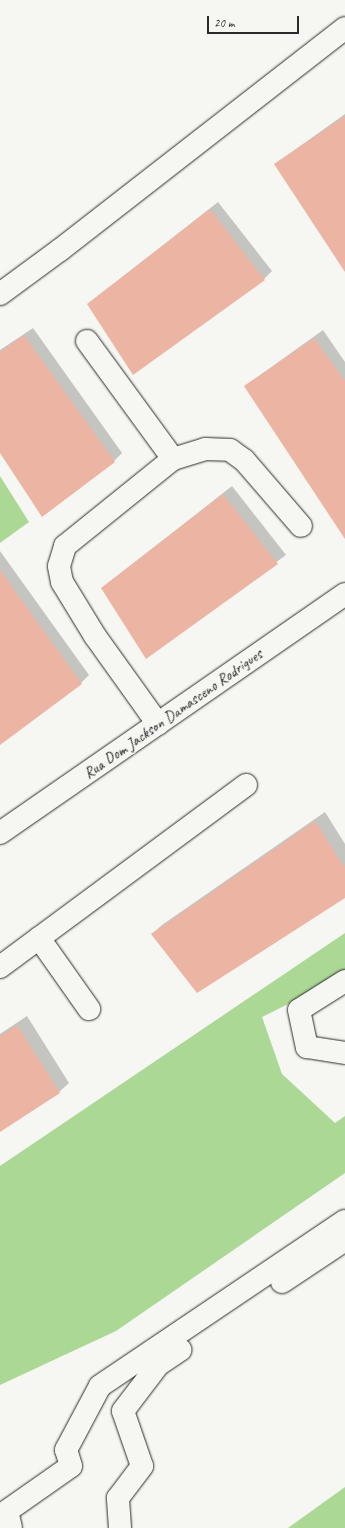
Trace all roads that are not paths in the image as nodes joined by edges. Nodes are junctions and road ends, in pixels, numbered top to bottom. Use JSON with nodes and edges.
{"nodes":[{"id":1,"x":345,"y":28,"type":"edge"},
{"id":2,"x":0,"y":294,"type":"edge"},
{"id":3,"x":87,"y":341,"type":"dead end"},
{"id":4,"x":173,"y":459,"type":"junction"},
{"id":5,"x":301,"y":526,"type":"dead end"},
{"id":6,"x":345,"y":594,"type":"edge"},
{"id":7,"x":158,"y":724,"type":"junction"},
{"id":8,"x":246,"y":785,"type":"dead end"},
{"id":9,"x":0,"y":833,"type":"edge"},
{"id":10,"x":39,"y":938,"type":"junction"},
{"id":11,"x":0,"y":967,"type":"edge"},
{"id":12,"x":345,"y":981,"type":"edge"},
{"id":13,"x":89,"y":1009,"type":"dead end"},
{"id":14,"x":345,"y":1053,"type":"edge"},
{"id":15,"x":345,"y":1221,"type":"edge"},
{"id":16,"x":345,"y":1240,"type":"edge"},
{"id":17,"x":11,"y":1528,"type":"edge"},
{"id":18,"x":120,"y":1528,"type":"edge"}],
"edges":[{"from":1,"to":2,"type":"street"},
{"from":3,"to":4,"type":"street"},
{"from":4,"to":5,"type":"street"},
{"from":4,"to":7,"type":"street"},
{"from":6,"to":7,"type":"street","name":"Rua Dom Jackson Damasceno Rodrigues"},
{"from":7,"to":9,"type":"street","name":"Rua Dom Jackson Damasceno Rodrigues"},
{"from":8,"to":10,"type":"street"},
{"from":10,"to":11,"type":"street"},
{"from":10,"to":13,"type":"street"},
{"from":12,"to":14,"type":"street"},
{"from":15,"to":17,"type":"street"},
{"from":16,"to":18,"type":"street"}]}
